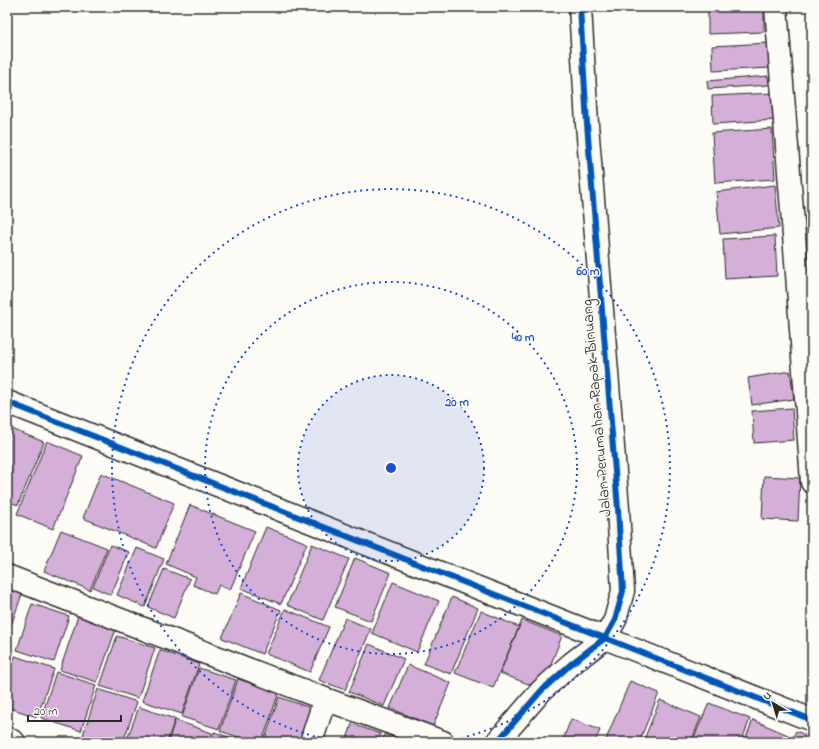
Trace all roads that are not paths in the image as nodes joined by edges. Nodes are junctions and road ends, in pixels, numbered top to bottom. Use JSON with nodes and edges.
{"nodes":[{"id":1,"x":580,"y":7,"type":"edge"},
{"id":2,"x":776,"y":7,"type":"edge"},
{"id":3,"x":7,"y":402,"type":"edge"},
{"id":4,"x":812,"y":482,"type":"edge"},
{"id":5,"x":7,"y":576,"type":"edge"},
{"id":6,"x":605,"y":638,"type":"junction"},
{"id":7,"x":325,"y":699,"type":"junction"},
{"id":8,"x":812,"y":720,"type":"edge"},
{"id":9,"x":7,"y":738,"type":"edge"},
{"id":10,"x":14,"y":742,"type":"edge"},
{"id":11,"x":312,"y":742,"type":"edge"},
{"id":12,"x":443,"y":742,"type":"edge"},
{"id":13,"x":497,"y":742,"type":"edge"}],
"edges":[{"from":1,"to":6,"type":"street","name":"Jalan Perumahan Rapak Binuang"},
{"from":2,"to":4,"type":"street"},
{"from":3,"to":6,"type":"street"},
{"from":5,"to":7,"type":"street"},
{"from":6,"to":8,"type":"street"},
{"from":6,"to":13,"type":"street"},
{"from":7,"to":11,"type":"street"},
{"from":7,"to":12,"type":"street"},
{"from":9,"to":10,"type":"street"}]}
